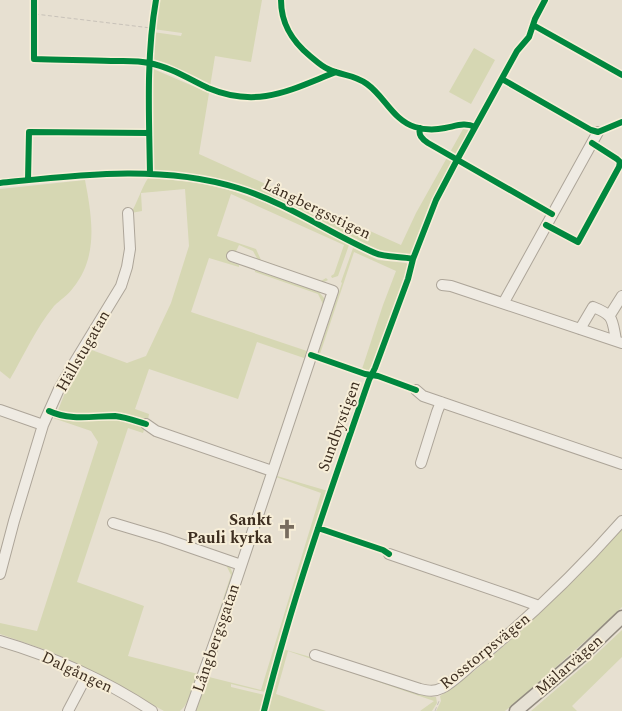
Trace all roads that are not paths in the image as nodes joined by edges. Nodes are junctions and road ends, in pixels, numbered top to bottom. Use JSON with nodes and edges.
{"nodes":[{"id":1,"x":598,"y":132,"type":"dead end"},
{"id":2,"x":128,"y":213,"type":"dead end"},
{"id":3,"x":232,"y":256,"type":"dead end"},
{"id":4,"x":442,"y":285,"type":"dead end"},
{"id":5,"x":622,"y":296,"type":"edge"},
{"id":6,"x":504,"y":302,"type":"junction"},
{"id":7,"x":610,"y":315,"type":"junction"},
{"id":8,"x":580,"y":329,"type":"junction"},
{"id":9,"x":619,"y":341,"type":"edge"},
{"id":10,"x":416,"y":390,"type":"dead end"},
{"id":11,"x":441,"y":402,"type":"junction"},
{"id":12,"x":0,"y":410,"type":"edge"},
{"id":13,"x":146,"y":424,"type":"dead end"},
{"id":14,"x":43,"y":425,"type":"junction"},
{"id":15,"x":421,"y":463,"type":"dead end"},
{"id":16,"x":622,"y":464,"type":"edge"},
{"id":17,"x":272,"y":470,"type":"junction"},
{"id":18,"x":622,"y":520,"type":"edge"},
{"id":19,"x":113,"y":523,"type":"dead end"},
{"id":20,"x":389,"y":554,"type":"dead end"},
{"id":21,"x":241,"y":565,"type":"junction"},
{"id":22,"x":0,"y":574,"type":"edge"},
{"id":23,"x":539,"y":606,"type":"junction"},
{"id":24,"x":622,"y":617,"type":"edge"},
{"id":25,"x":0,"y":641,"type":"edge"},
{"id":26,"x":314,"y":655,"type":"dead end"},
{"id":27,"x":87,"y":675,"type":"junction"},
{"id":28,"x":68,"y":711,"type":"edge"},
{"id":29,"x":152,"y":711,"type":"edge"},
{"id":30,"x":190,"y":711,"type":"edge"},
{"id":31,"x":516,"y":711,"type":"edge"}],
"edges":[{"from":1,"to":6,"type":"street"},
{"from":2,"to":14,"type":"street","name":"Hällstugatan"},
{"from":3,"to":17,"type":"street","name":"Långbergsgatan"},
{"from":4,"to":6,"type":"street"},
{"from":5,"to":7,"type":"street"},
{"from":6,"to":8,"type":"street"},
{"from":7,"to":8,"type":"street"},
{"from":7,"to":9,"type":"street"},
{"from":8,"to":9,"type":"street"},
{"from":10,"to":11,"type":"street"},
{"from":11,"to":15,"type":"street"},
{"from":11,"to":16,"type":"street"},
{"from":12,"to":14,"type":"street"},
{"from":13,"to":17,"type":"street"},
{"from":14,"to":22,"type":"street","name":"Hällstugatan"},
{"from":17,"to":21,"type":"street","name":"Långbergsgatan"},
{"from":18,"to":23,"type":"street","name":"Rosstorpsvägen"},
{"from":19,"to":21,"type":"street","name":"Långbergsgatan"},
{"from":20,"to":23,"type":"street","name":"Rosstorpsvägen"},
{"from":21,"to":30,"type":"street","name":"Långbergsgatan"},
{"from":23,"to":26,"type":"street","name":"Rosstorpsvägen"},
{"from":24,"to":31,"type":"main road","name":"Mälarvägen"},
{"from":25,"to":27,"type":"street","name":"Dalgången"},
{"from":27,"to":28,"type":"street"},
{"from":27,"to":29,"type":"street","name":"Dalgången"}]}
